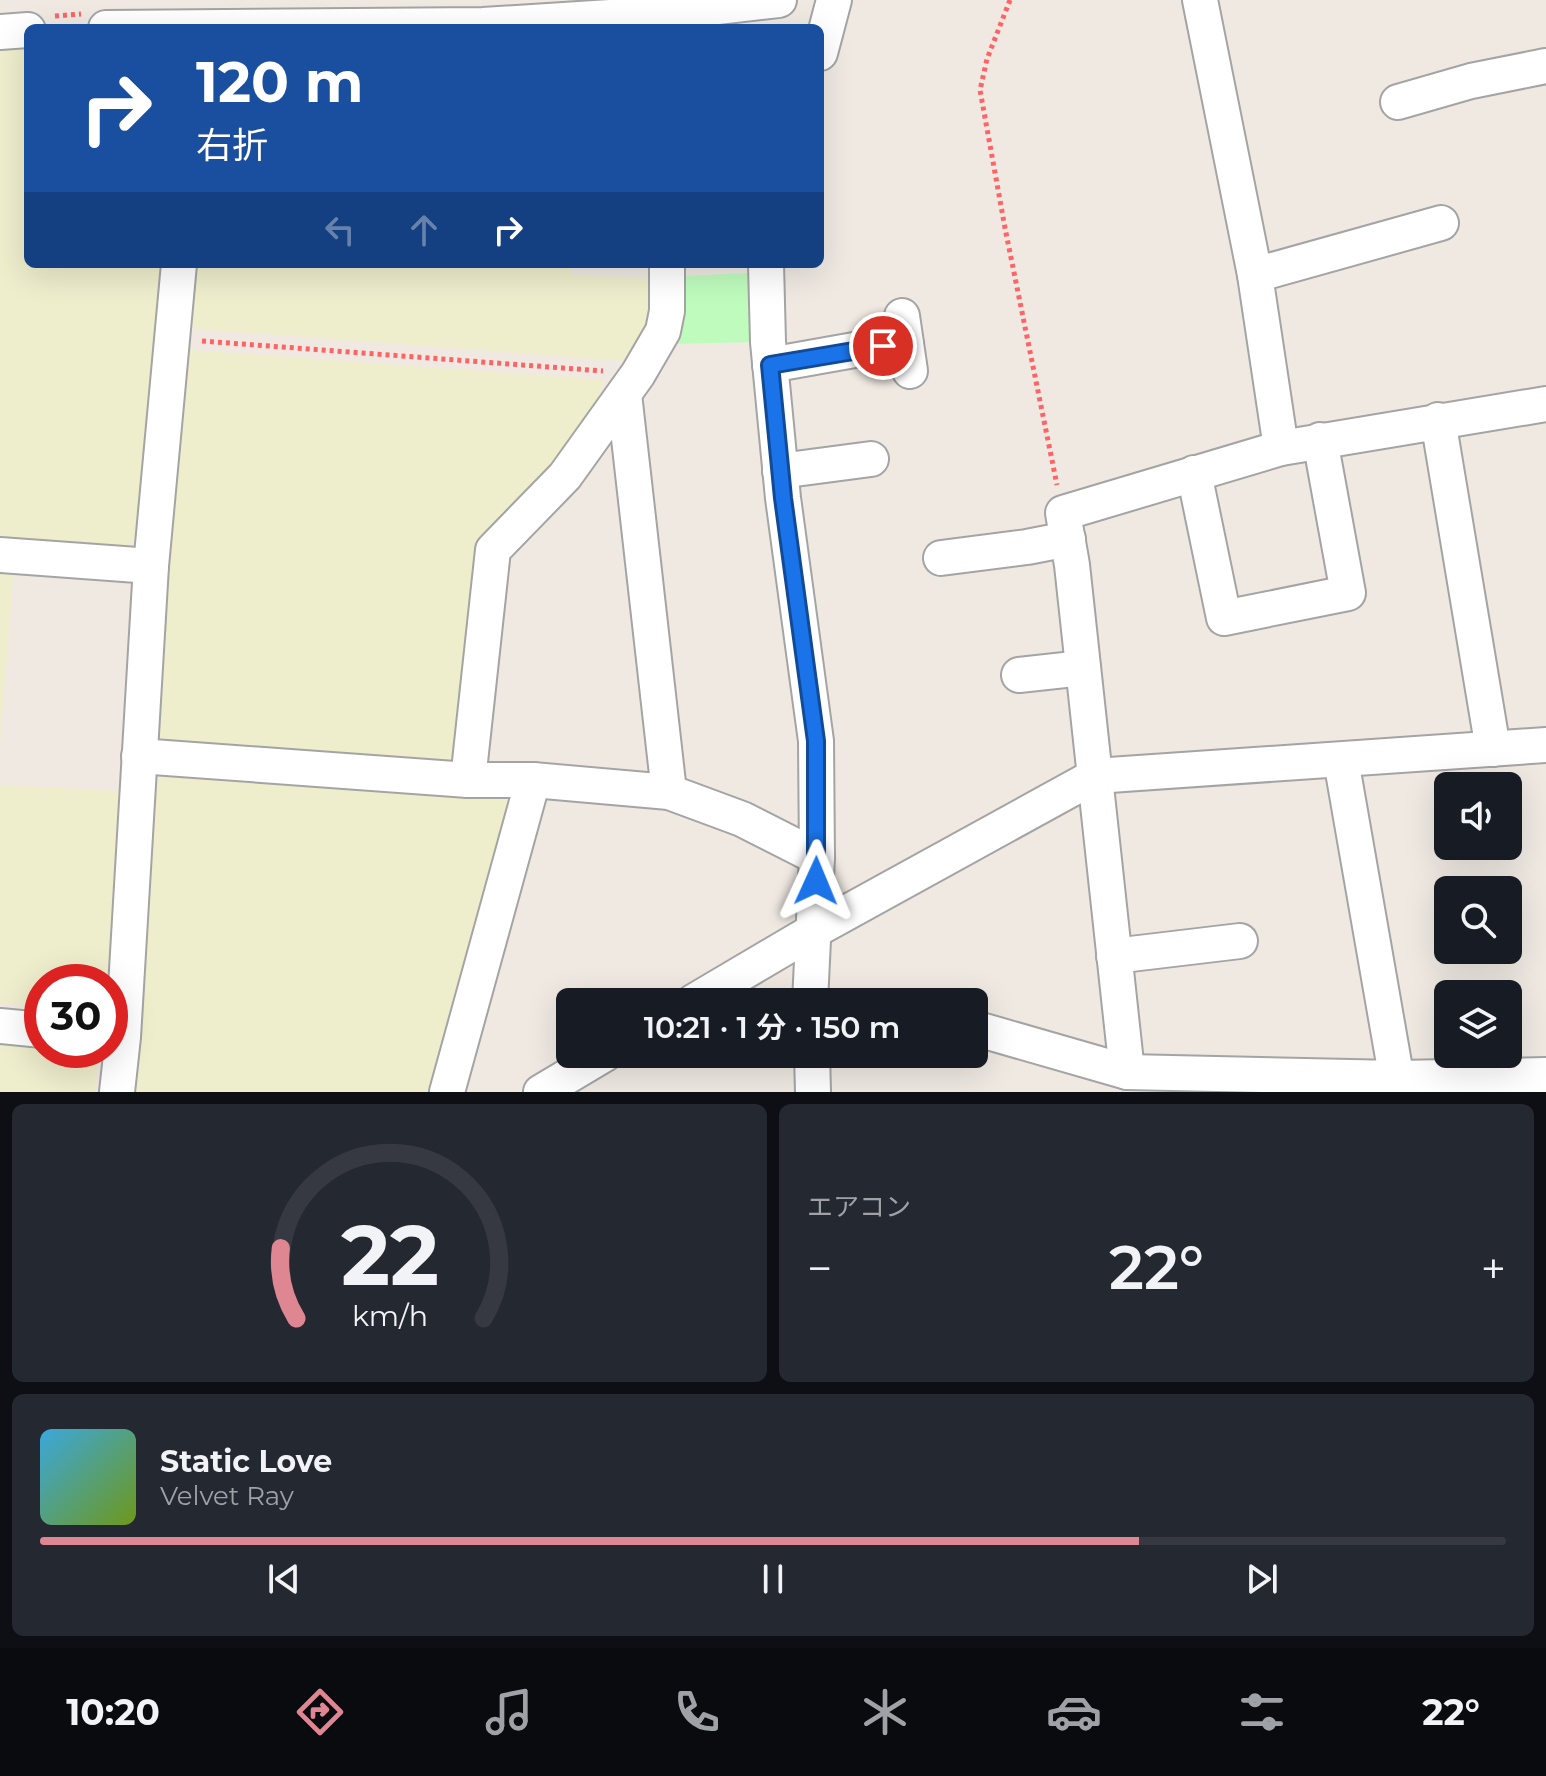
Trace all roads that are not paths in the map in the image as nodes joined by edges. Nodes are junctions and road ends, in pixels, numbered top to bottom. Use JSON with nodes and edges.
{"nodes":[{"id":1,"x":779,"y":0,"type":"edge"},
{"id":2,"x":834,"y":0,"type":"edge"},
{"id":3,"x":1200,"y":0,"type":"edge"},
{"id":4,"x":305,"y":13,"type":"edge"},
{"id":5,"x":654,"y":14,"type":"edge"},
{"id":6,"x":196,"y":18,"type":"edge"},
{"id":7,"x":142,"y":24,"type":"edge"},
{"id":8,"x":468,"y":24,"type":"edge"},
{"id":9,"x":499,"y":24,"type":"edge"},
{"id":10,"x":24,"y":30,"type":"edge"},
{"id":11,"x":0,"y":32,"type":"edge"},
{"id":12,"x":824,"y":38,"type":"edge"},
{"id":13,"x":1546,"y":66,"type":"edge"},
{"id":14,"x":1398,"y":102,"type":"dead end"},
{"id":15,"x":1441,"y":223,"type":"dead end"},
{"id":16,"x":179,"y":268,"type":"edge"},
{"id":17,"x":671,"y":268,"type":"edge"},
{"id":18,"x":766,"y":268,"type":"edge"},
{"id":19,"x":1255,"y":275,"type":"junction"},
{"id":20,"x":906,"y":344,"type":"dead end"},
{"id":21,"x":770,"y":365,"type":"junction"},
{"id":22,"x":631,"y":384,"type":"junction"},
{"id":23,"x":1546,"y":404,"type":"edge"},
{"id":24,"x":1438,"y":420,"type":"junction"},
{"id":25,"x":1320,"y":440,"type":"junction"},
{"id":26,"x":1281,"y":448,"type":"junction"},
{"id":27,"x":871,"y":459,"type":"dead end"},
{"id":28,"x":780,"y":471,"type":"junction"},
{"id":29,"x":1194,"y":473,"type":"junction"},
{"id":30,"x":1065,"y":526,"type":"junction"},
{"id":31,"x":0,"y":555,"type":"edge"},
{"id":32,"x":941,"y":558,"type":"dead end"},
{"id":33,"x":151,"y":566,"type":"junction"},
{"id":34,"x":1083,"y":668,"type":"junction"},
{"id":35,"x":1019,"y":675,"type":"dead end"},
{"id":36,"x":1546,"y":745,"type":"edge"},
{"id":37,"x":1493,"y":749,"type":"junction"},
{"id":38,"x":139,"y":756,"type":"junction"},
{"id":39,"x":1341,"y":760,"type":"junction"},
{"id":40,"x":1095,"y":776,"type":"junction"},
{"id":41,"x":468,"y":780,"type":"junction"},
{"id":42,"x":533,"y":780,"type":"junction"},
{"id":43,"x":669,"y":792,"type":"junction"},
{"id":44,"x":817,"y":857,"type":"junction"},
{"id":45,"x":815,"y":930,"type":"junction"},
{"id":46,"x":1240,"y":941,"type":"dead end"},
{"id":47,"x":1114,"y":956,"type":"junction"},
{"id":48,"x":123,"y":964,"type":"edge"},
{"id":49,"x":717,"y":988,"type":"edge"},
{"id":50,"x":812,"y":988,"type":"edge"},
{"id":51,"x":0,"y":1026,"type":"edge"},
{"id":52,"x":24,"y":1028,"type":"edge"},
{"id":53,"x":988,"y":1032,"type":"edge"},
{"id":54,"x":117,"y":1068,"type":"edge"},
{"id":55,"x":581,"y":1068,"type":"edge"},
{"id":56,"x":812,"y":1068,"type":"edge"},
{"id":57,"x":1127,"y":1072,"type":"junction"},
{"id":58,"x":1546,"y":1075,"type":"edge"},
{"id":59,"x":1185,"y":1083,"type":"edge"},
{"id":60,"x":1398,"y":1085,"type":"edge"},
{"id":61,"x":117,"y":1092,"type":"edge"},
{"id":62,"x":447,"y":1092,"type":"edge"},
{"id":63,"x":541,"y":1092,"type":"edge"},
{"id":64,"x":813,"y":1092,"type":"edge"}],
"edges":[{"from":1,"to":5,"type":"street"},
{"from":2,"to":12,"type":"street"},
{"from":3,"to":19,"type":"street"},
{"from":4,"to":6,"type":"street"},
{"from":4,"to":8,"type":"street"},
{"from":5,"to":9,"type":"street"},
{"from":6,"to":7,"type":"street"},
{"from":10,"to":11,"type":"street"},
{"from":13,"to":14,"type":"street"},
{"from":15,"to":19,"type":"street"},
{"from":16,"to":33,"type":"street"},
{"from":17,"to":22,"type":"street"},
{"from":18,"to":21,"type":"street"},
{"from":19,"to":26,"type":"street"},
{"from":20,"to":21,"type":"street"},
{"from":21,"to":28,"type":"street"},
{"from":22,"to":41,"type":"street"},
{"from":22,"to":43,"type":"street"},
{"from":23,"to":24,"type":"street"},
{"from":24,"to":25,"type":"street"},
{"from":24,"to":37,"type":"street"},
{"from":25,"to":26,"type":"street"},
{"from":25,"to":29,"type":"street"},
{"from":26,"to":29,"type":"street"},
{"from":27,"to":28,"type":"street"},
{"from":28,"to":44,"type":"street"},
{"from":29,"to":30,"type":"street"},
{"from":30,"to":32,"type":"street"},
{"from":30,"to":34,"type":"street"},
{"from":31,"to":33,"type":"street"},
{"from":33,"to":38,"type":"street"},
{"from":34,"to":35,"type":"street"},
{"from":34,"to":40,"type":"street"},
{"from":36,"to":37,"type":"street"},
{"from":37,"to":39,"type":"street"},
{"from":38,"to":41,"type":"street"},
{"from":38,"to":48,"type":"street"},
{"from":39,"to":40,"type":"street"},
{"from":39,"to":60,"type":"street"},
{"from":40,"to":45,"type":"street"},
{"from":40,"to":47,"type":"street"},
{"from":41,"to":42,"type":"street"},
{"from":42,"to":43,"type":"street"},
{"from":42,"to":62,"type":"street"},
{"from":43,"to":44,"type":"street"},
{"from":44,"to":45,"type":"street"},
{"from":45,"to":49,"type":"street"},
{"from":45,"to":50,"type":"street"},
{"from":46,"to":47,"type":"street"},
{"from":47,"to":57,"type":"street"},
{"from":51,"to":52,"type":"street"},
{"from":53,"to":57,"type":"street"},
{"from":54,"to":61,"type":"street"},
{"from":55,"to":63,"type":"street"},
{"from":56,"to":64,"type":"street"},
{"from":57,"to":59,"type":"street"},
{"from":58,"to":60,"type":"street"},
{"from":59,"to":60,"type":"street"}]}
